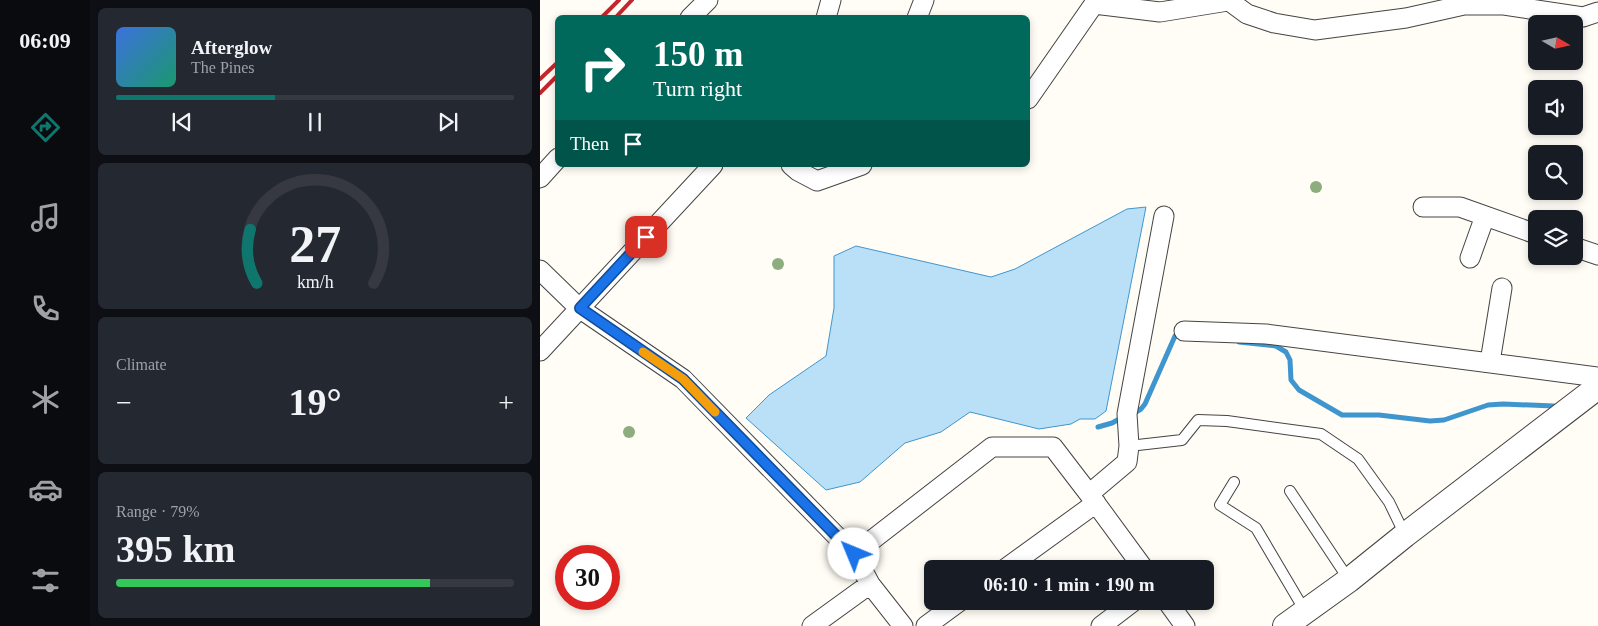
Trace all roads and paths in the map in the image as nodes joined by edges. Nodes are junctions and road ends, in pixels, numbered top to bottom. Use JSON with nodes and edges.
{"nodes":[{"id":1,"x":708,"y":0,"type":"edge"},
{"id":2,"x":831,"y":0,"type":"edge"},
{"id":3,"x":924,"y":0,"type":"edge"},
{"id":4,"x":1228,"y":1,"type":"edge"},
{"id":5,"x":1093,"y":2,"type":"edge"},
{"id":6,"x":1598,"y":12,"type":"edge"},
{"id":7,"x":693,"y":15,"type":"edge"},
{"id":8,"x":827,"y":15,"type":"edge"},
{"id":9,"x":918,"y":15,"type":"edge"},
{"id":10,"x":1030,"y":96,"type":"edge"},
{"id":11,"x":555,"y":161,"type":"edge"},
{"id":12,"x":711,"y":167,"type":"edge"},
{"id":13,"x":793,"y":167,"type":"edge"},
{"id":14,"x":856,"y":167,"type":"edge"},
{"id":15,"x":540,"y":178,"type":"edge"},
{"id":16,"x":1422,"y":207,"type":"dead end"},
{"id":17,"x":1164,"y":216,"type":"dead end"},
{"id":18,"x":1485,"y":216,"type":"junction"},
{"id":19,"x":1528,"y":231,"type":"edge"},
{"id":20,"x":1583,"y":250,"type":"edge"},
{"id":21,"x":1598,"y":255,"type":"edge"},
{"id":22,"x":1470,"y":258,"type":"dead end"},
{"id":23,"x":540,"y":270,"type":"edge"},
{"id":24,"x":1502,"y":288,"type":"dead end"},
{"id":25,"x":580,"y":308,"type":"junction"},
{"id":26,"x":1184,"y":331,"type":"dead end"},
{"id":27,"x":540,"y":351,"type":"edge"},
{"id":28,"x":1490,"y":362,"type":"junction"},
{"id":29,"x":1598,"y":377,"type":"edge"},
{"id":30,"x":1598,"y":387,"type":"edge"},
{"id":31,"x":1129,"y":446,"type":"junction"},
{"id":32,"x":1234,"y":482,"type":"dead end"},
{"id":33,"x":1290,"y":491,"type":"dead end"},
{"id":34,"x":1093,"y":499,"type":"junction"},
{"id":35,"x":1405,"y":535,"type":"junction"},
{"id":36,"x":854,"y":554,"type":"junction"},
{"id":37,"x":1016,"y":560,"type":"edge"},
{"id":38,"x":1137,"y":560,"type":"edge"},
{"id":39,"x":1349,"y":580,"type":"junction"},
{"id":40,"x":870,"y":584,"type":"junction"},
{"id":41,"x":948,"y":610,"type":"edge"},
{"id":42,"x":1122,"y":610,"type":"edge"},
{"id":43,"x":1173,"y":610,"type":"edge"},
{"id":44,"x":1305,"y":611,"type":"junction"},
{"id":45,"x":812,"y":626,"type":"edge"},
{"id":46,"x":903,"y":626,"type":"edge"},
{"id":47,"x":926,"y":626,"type":"edge"},
{"id":48,"x":1101,"y":626,"type":"edge"},
{"id":49,"x":1185,"y":626,"type":"edge"},
{"id":50,"x":1285,"y":626,"type":"edge"}],
"edges":[{"from":1,"to":7,"type":"street"},
{"from":2,"to":8,"type":"street"},
{"from":3,"to":9,"type":"street"},
{"from":4,"to":5,"type":"street"},
{"from":4,"to":6,"type":"street"},
{"from":5,"to":10,"type":"street"},
{"from":11,"to":15,"type":"street"},
{"from":12,"to":25,"type":"street"},
{"from":13,"to":14,"type":"street"},
{"from":16,"to":18,"type":"street"},
{"from":17,"to":31,"type":"street"},
{"from":18,"to":19,"type":"street"},
{"from":18,"to":22,"type":"street"},
{"from":20,"to":21,"type":"street"},
{"from":23,"to":25,"type":"street"},
{"from":24,"to":28,"type":"street"},
{"from":25,"to":27,"type":"street"},
{"from":25,"to":36,"type":"street"},
{"from":26,"to":28,"type":"street"},
{"from":28,"to":29,"type":"street"},
{"from":30,"to":35,"type":"street"},
{"from":31,"to":34,"type":"street"},
{"from":31,"to":35,"type":"lane"},
{"from":32,"to":44,"type":"lane"},
{"from":33,"to":39,"type":"lane"},
{"from":34,"to":36,"type":"street"},
{"from":34,"to":37,"type":"street"},
{"from":34,"to":38,"type":"street"},
{"from":35,"to":39,"type":"street"},
{"from":36,"to":40,"type":"street"},
{"from":39,"to":44,"type":"street"},
{"from":40,"to":45,"type":"street"},
{"from":40,"to":46,"type":"street"},
{"from":41,"to":47,"type":"street"},
{"from":42,"to":48,"type":"street"},
{"from":43,"to":49,"type":"street"},
{"from":44,"to":50,"type":"street"}]}
